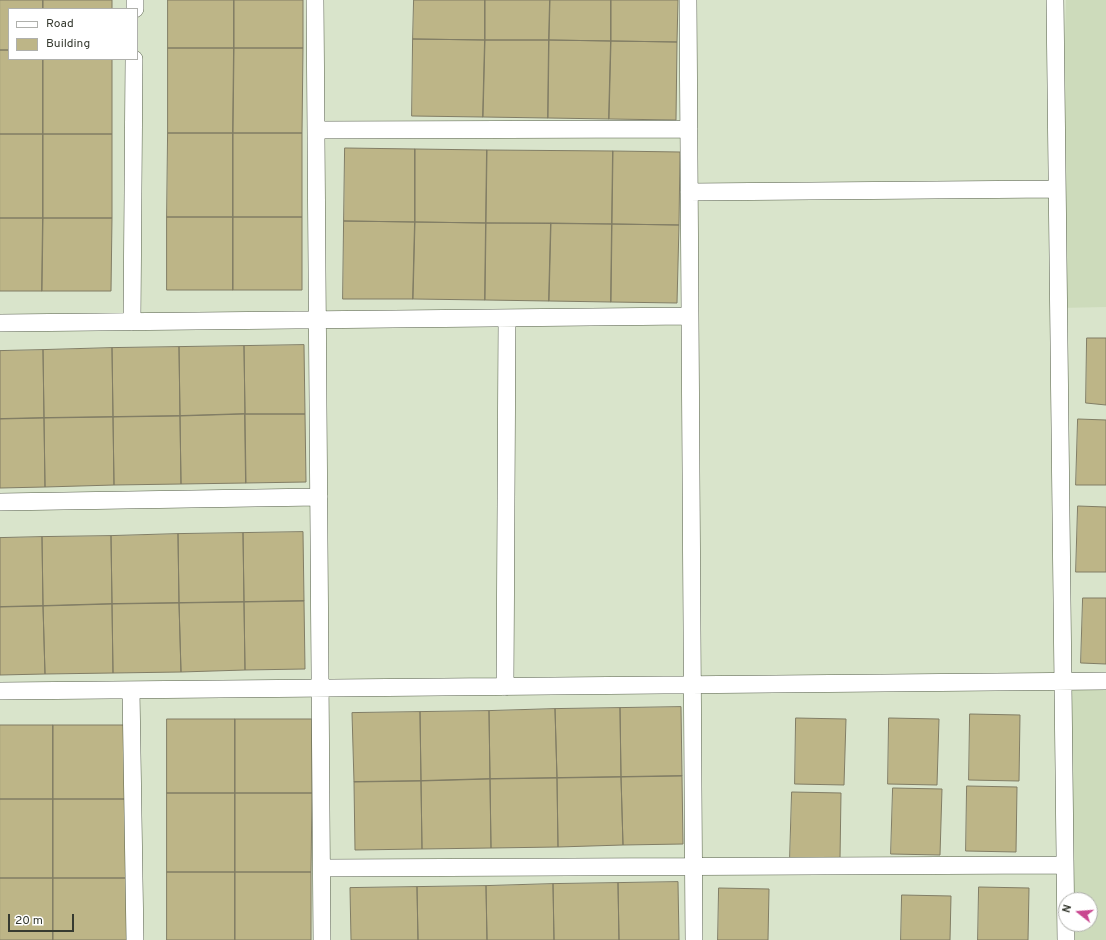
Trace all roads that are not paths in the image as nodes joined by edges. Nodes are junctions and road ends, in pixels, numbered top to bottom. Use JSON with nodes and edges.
{"nodes":[{"id":1,"x":315,"y":0,"type":"edge"},
{"id":2,"x":688,"y":0,"type":"edge"},
{"id":3,"x":1055,"y":0,"type":"edge"},
{"id":4,"x":134,"y":60,"type":"edge"},
{"id":5,"x":689,"y":129,"type":"junction"},
{"id":6,"x":316,"y":130,"type":"junction"},
{"id":7,"x":1058,"y":189,"type":"junction"},
{"id":8,"x":689,"y":192,"type":"junction"},
{"id":9,"x":690,"y":316,"type":"junction"},
{"id":10,"x":507,"y":318,"type":"junction"},
{"id":11,"x":317,"y":320,"type":"junction"},
{"id":12,"x":132,"y":322,"type":"junction"},
{"id":13,"x":0,"y":323,"type":"edge"},
{"id":14,"x":319,"y":497,"type":"junction"},
{"id":15,"x":0,"y":502,"type":"edge"},
{"id":16,"x":1106,"y":681,"type":"edge"},
{"id":17,"x":1063,"y":682,"type":"junction"},
{"id":18,"x":692,"y":685,"type":"junction"},
{"id":19,"x":505,"y":687,"type":"junction"},
{"id":20,"x":320,"y":688,"type":"junction"},
{"id":21,"x":131,"y":690,"type":"junction"},
{"id":22,"x":0,"y":691,"type":"edge"},
{"id":23,"x":1065,"y":865,"type":"junction"},
{"id":24,"x":694,"y":866,"type":"junction"},
{"id":25,"x":322,"y":868,"type":"junction"},
{"id":26,"x":135,"y":940,"type":"edge"},
{"id":27,"x":322,"y":940,"type":"edge"},
{"id":28,"x":694,"y":940,"type":"edge"},
{"id":29,"x":1066,"y":940,"type":"edge"}],
"edges":[{"from":1,"to":6,"type":"street"},
{"from":2,"to":5,"type":"street"},
{"from":3,"to":7,"type":"street"},
{"from":4,"to":12,"type":"street"},
{"from":5,"to":6,"type":"street"},
{"from":5,"to":8,"type":"street"},
{"from":6,"to":11,"type":"street"},
{"from":7,"to":8,"type":"street"},
{"from":7,"to":17,"type":"street"},
{"from":8,"to":9,"type":"street"},
{"from":9,"to":10,"type":"street"},
{"from":9,"to":18,"type":"street"},
{"from":10,"to":11,"type":"street"},
{"from":10,"to":19,"type":"street"},
{"from":11,"to":12,"type":"street"},
{"from":11,"to":14,"type":"street"},
{"from":12,"to":13,"type":"street"},
{"from":14,"to":15,"type":"street"},
{"from":14,"to":20,"type":"street"},
{"from":16,"to":17,"type":"street"},
{"from":17,"to":18,"type":"street"},
{"from":17,"to":23,"type":"street"},
{"from":18,"to":19,"type":"street"},
{"from":18,"to":24,"type":"street"},
{"from":19,"to":20,"type":"street"},
{"from":20,"to":21,"type":"street"},
{"from":20,"to":25,"type":"street"},
{"from":21,"to":22,"type":"street"},
{"from":21,"to":26,"type":"street"},
{"from":23,"to":24,"type":"street"},
{"from":23,"to":29,"type":"street"},
{"from":24,"to":25,"type":"street"},
{"from":24,"to":28,"type":"street"},
{"from":25,"to":27,"type":"street"}]}
